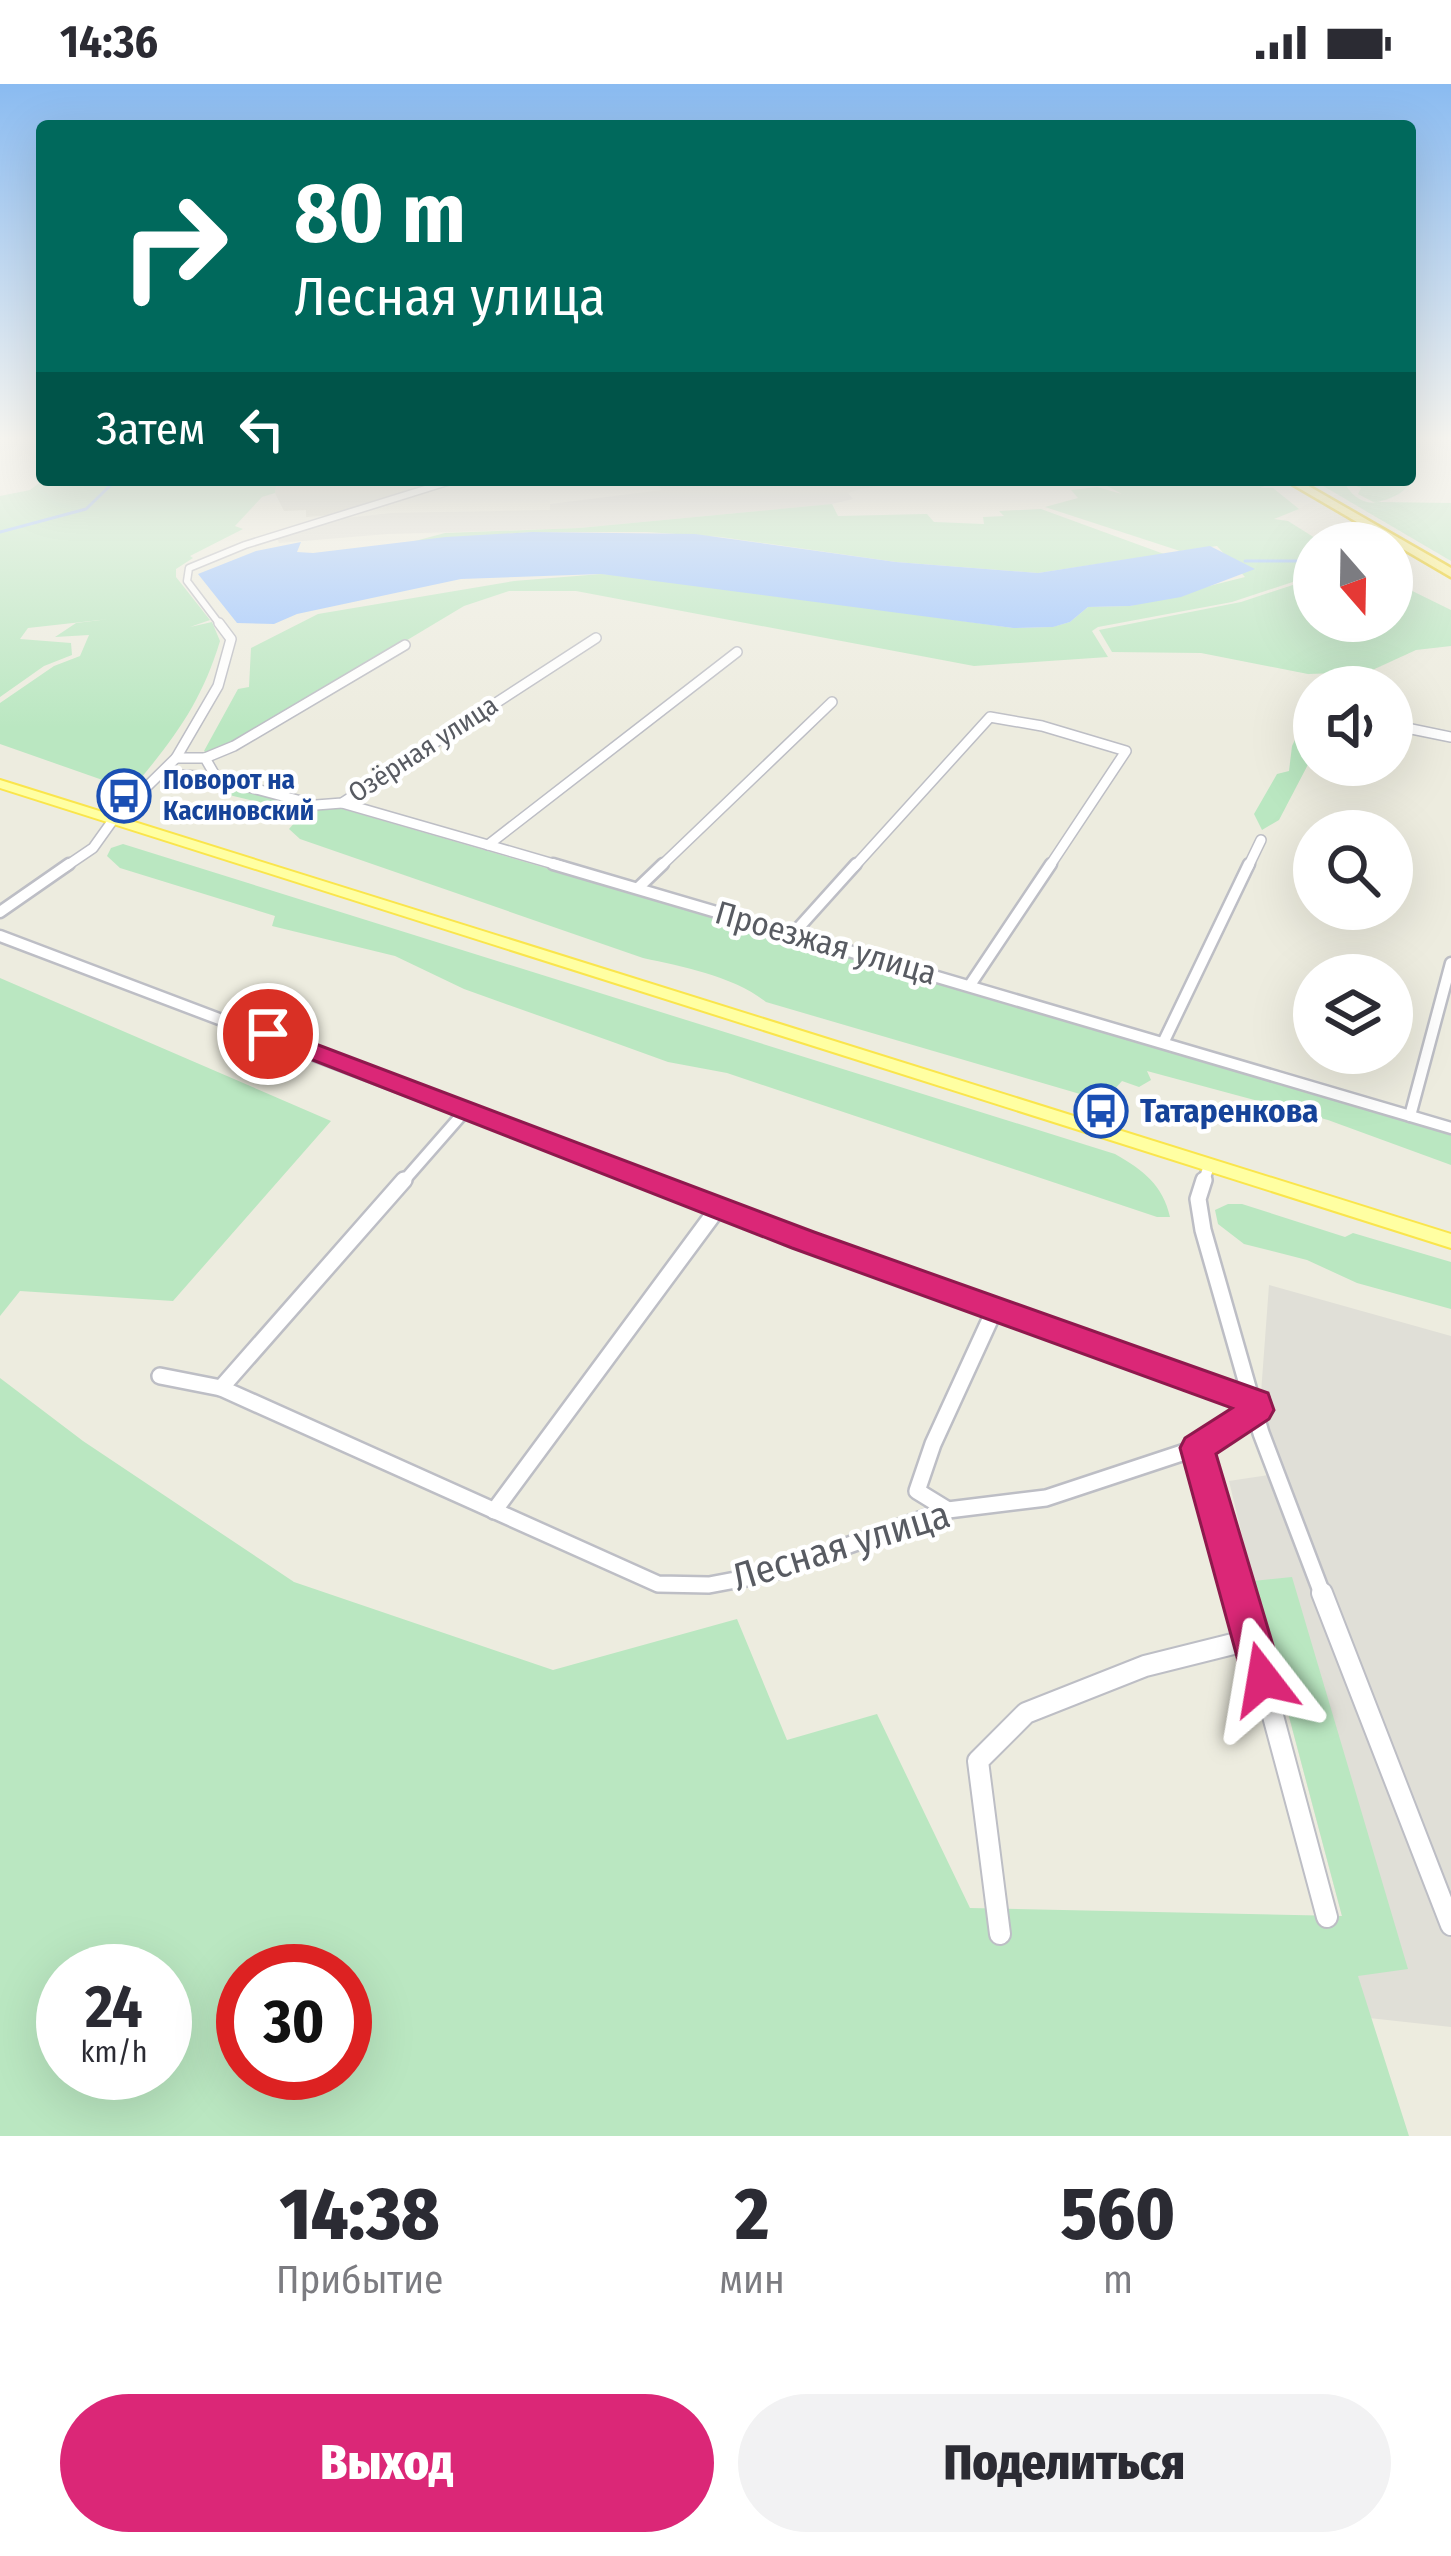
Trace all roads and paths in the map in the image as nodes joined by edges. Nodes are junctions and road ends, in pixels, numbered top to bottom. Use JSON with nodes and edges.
{"nodes":[{"id":1,"x":271,"y":537,"type":"edge"},
{"id":2,"x":1390,"y":537,"type":"edge"},
{"id":3,"x":1451,"y":572,"type":"edge"},
{"id":4,"x":596,"y":638,"type":"dead end"},
{"id":5,"x":404,"y":645,"type":"dead end"},
{"id":6,"x":737,"y":652,"type":"dead end"},
{"id":7,"x":832,"y":702,"type":"dead end"},
{"id":8,"x":1413,"y":729,"type":"edge"},
{"id":9,"x":1451,"y":737,"type":"edge"},
{"id":10,"x":176,"y":758,"type":"junction"},
{"id":11,"x":205,"y":758,"type":"junction"},
{"id":12,"x":162,"y":774,"type":"junction"},
{"id":13,"x":216,"y":777,"type":"junction"},
{"id":14,"x":0,"y":784,"type":"edge"},
{"id":15,"x":342,"y":802,"type":"junction"},
{"id":16,"x":113,"y":820,"type":"junction"},
{"id":17,"x":1261,"y":840,"type":"dead end"},
{"id":18,"x":488,"y":845,"type":"junction"},
{"id":19,"x":639,"y":887,"type":"junction"},
{"id":20,"x":0,"y":912,"type":"edge"},
{"id":21,"x":793,"y":934,"type":"junction"},
{"id":22,"x":0,"y":936,"type":"edge"},
{"id":23,"x":1451,"y":963,"type":"edge"},
{"id":24,"x":970,"y":985,"type":"junction"},
{"id":25,"x":1164,"y":1041,"type":"junction"},
{"id":26,"x":465,"y":1111,"type":"junction"},
{"id":27,"x":1410,"y":1116,"type":"junction"},
{"id":28,"x":1451,"y":1127,"type":"edge"},
{"id":29,"x":1209,"y":1166,"type":"junction"},
{"id":30,"x":718,"y":1208,"type":"junction"},
{"id":31,"x":1451,"y":1240,"type":"edge"},
{"id":32,"x":994,"y":1311,"type":"junction"},
{"id":33,"x":160,"y":1376,"type":"dead end"},
{"id":34,"x":221,"y":1388,"type":"junction"},
{"id":35,"x":1256,"y":1406,"type":"junction"},
{"id":36,"x":1197,"y":1448,"type":"junction"},
{"id":37,"x":948,"y":1510,"type":"junction"},
{"id":38,"x":494,"y":1511,"type":"junction"},
{"id":39,"x":1253,"y":1640,"type":"junction"},
{"id":40,"x":1327,"y":1918,"type":"dead end"},
{"id":41,"x":1451,"y":1925,"type":"edge"},
{"id":42,"x":1000,"y":1934,"type":"dead end"}],
"edges":[{"from":1,"to":10,"type":"street"},
{"from":2,"to":3,"type":"highway"},
{"from":4,"to":15,"type":"street","name":"Озёрная улица"},
{"from":5,"to":11,"type":"street"},
{"from":6,"to":18,"type":"street"},
{"from":7,"to":19,"type":"street"},
{"from":8,"to":9,"type":"street"},
{"from":10,"to":11,"type":"street"},
{"from":10,"to":12,"type":"street"},
{"from":11,"to":13,"type":"street"},
{"from":12,"to":13,"type":"street","name":"Озёрная улица"},
{"from":12,"to":16,"type":"street"},
{"from":13,"to":15,"type":"street","name":"Озёрная улица"},
{"from":14,"to":16,"type":"main road"},
{"from":15,"to":18,"type":"street","name":"Проезжая улица"},
{"from":16,"to":20,"type":"street"},
{"from":16,"to":29,"type":"main road"},
{"from":17,"to":25,"type":"street"},
{"from":18,"to":19,"type":"street","name":"Проезжая улица"},
{"from":19,"to":21,"type":"street","name":"Проезжая улица"},
{"from":21,"to":24,"type":"street","name":"Проезжая улица"},
{"from":21,"to":24,"type":"street"},
{"from":22,"to":26,"type":"street"},
{"from":23,"to":27,"type":"street"},
{"from":24,"to":25,"type":"street","name":"Проезжая улица"},
{"from":25,"to":27,"type":"street","name":"Проезжая улица"},
{"from":26,"to":30,"type":"street"},
{"from":26,"to":34,"type":"street"},
{"from":27,"to":28,"type":"street","name":"Проезжая улица"},
{"from":29,"to":31,"type":"main road"},
{"from":29,"to":35,"type":"street"},
{"from":30,"to":32,"type":"street"},
{"from":30,"to":38,"type":"street"},
{"from":32,"to":35,"type":"street"},
{"from":32,"to":37,"type":"street"},
{"from":33,"to":34,"type":"street","name":"Лесная улица"},
{"from":34,"to":38,"type":"street","name":"Лесная улица"},
{"from":35,"to":36,"type":"street","name":"Лесная улица"},
{"from":35,"to":41,"type":"street"},
{"from":36,"to":37,"type":"street","name":"Лесная улица"},
{"from":36,"to":39,"type":"street"},
{"from":37,"to":38,"type":"street","name":"Лесная улица"},
{"from":39,"to":40,"type":"street"},
{"from":39,"to":42,"type":"street"}]}
